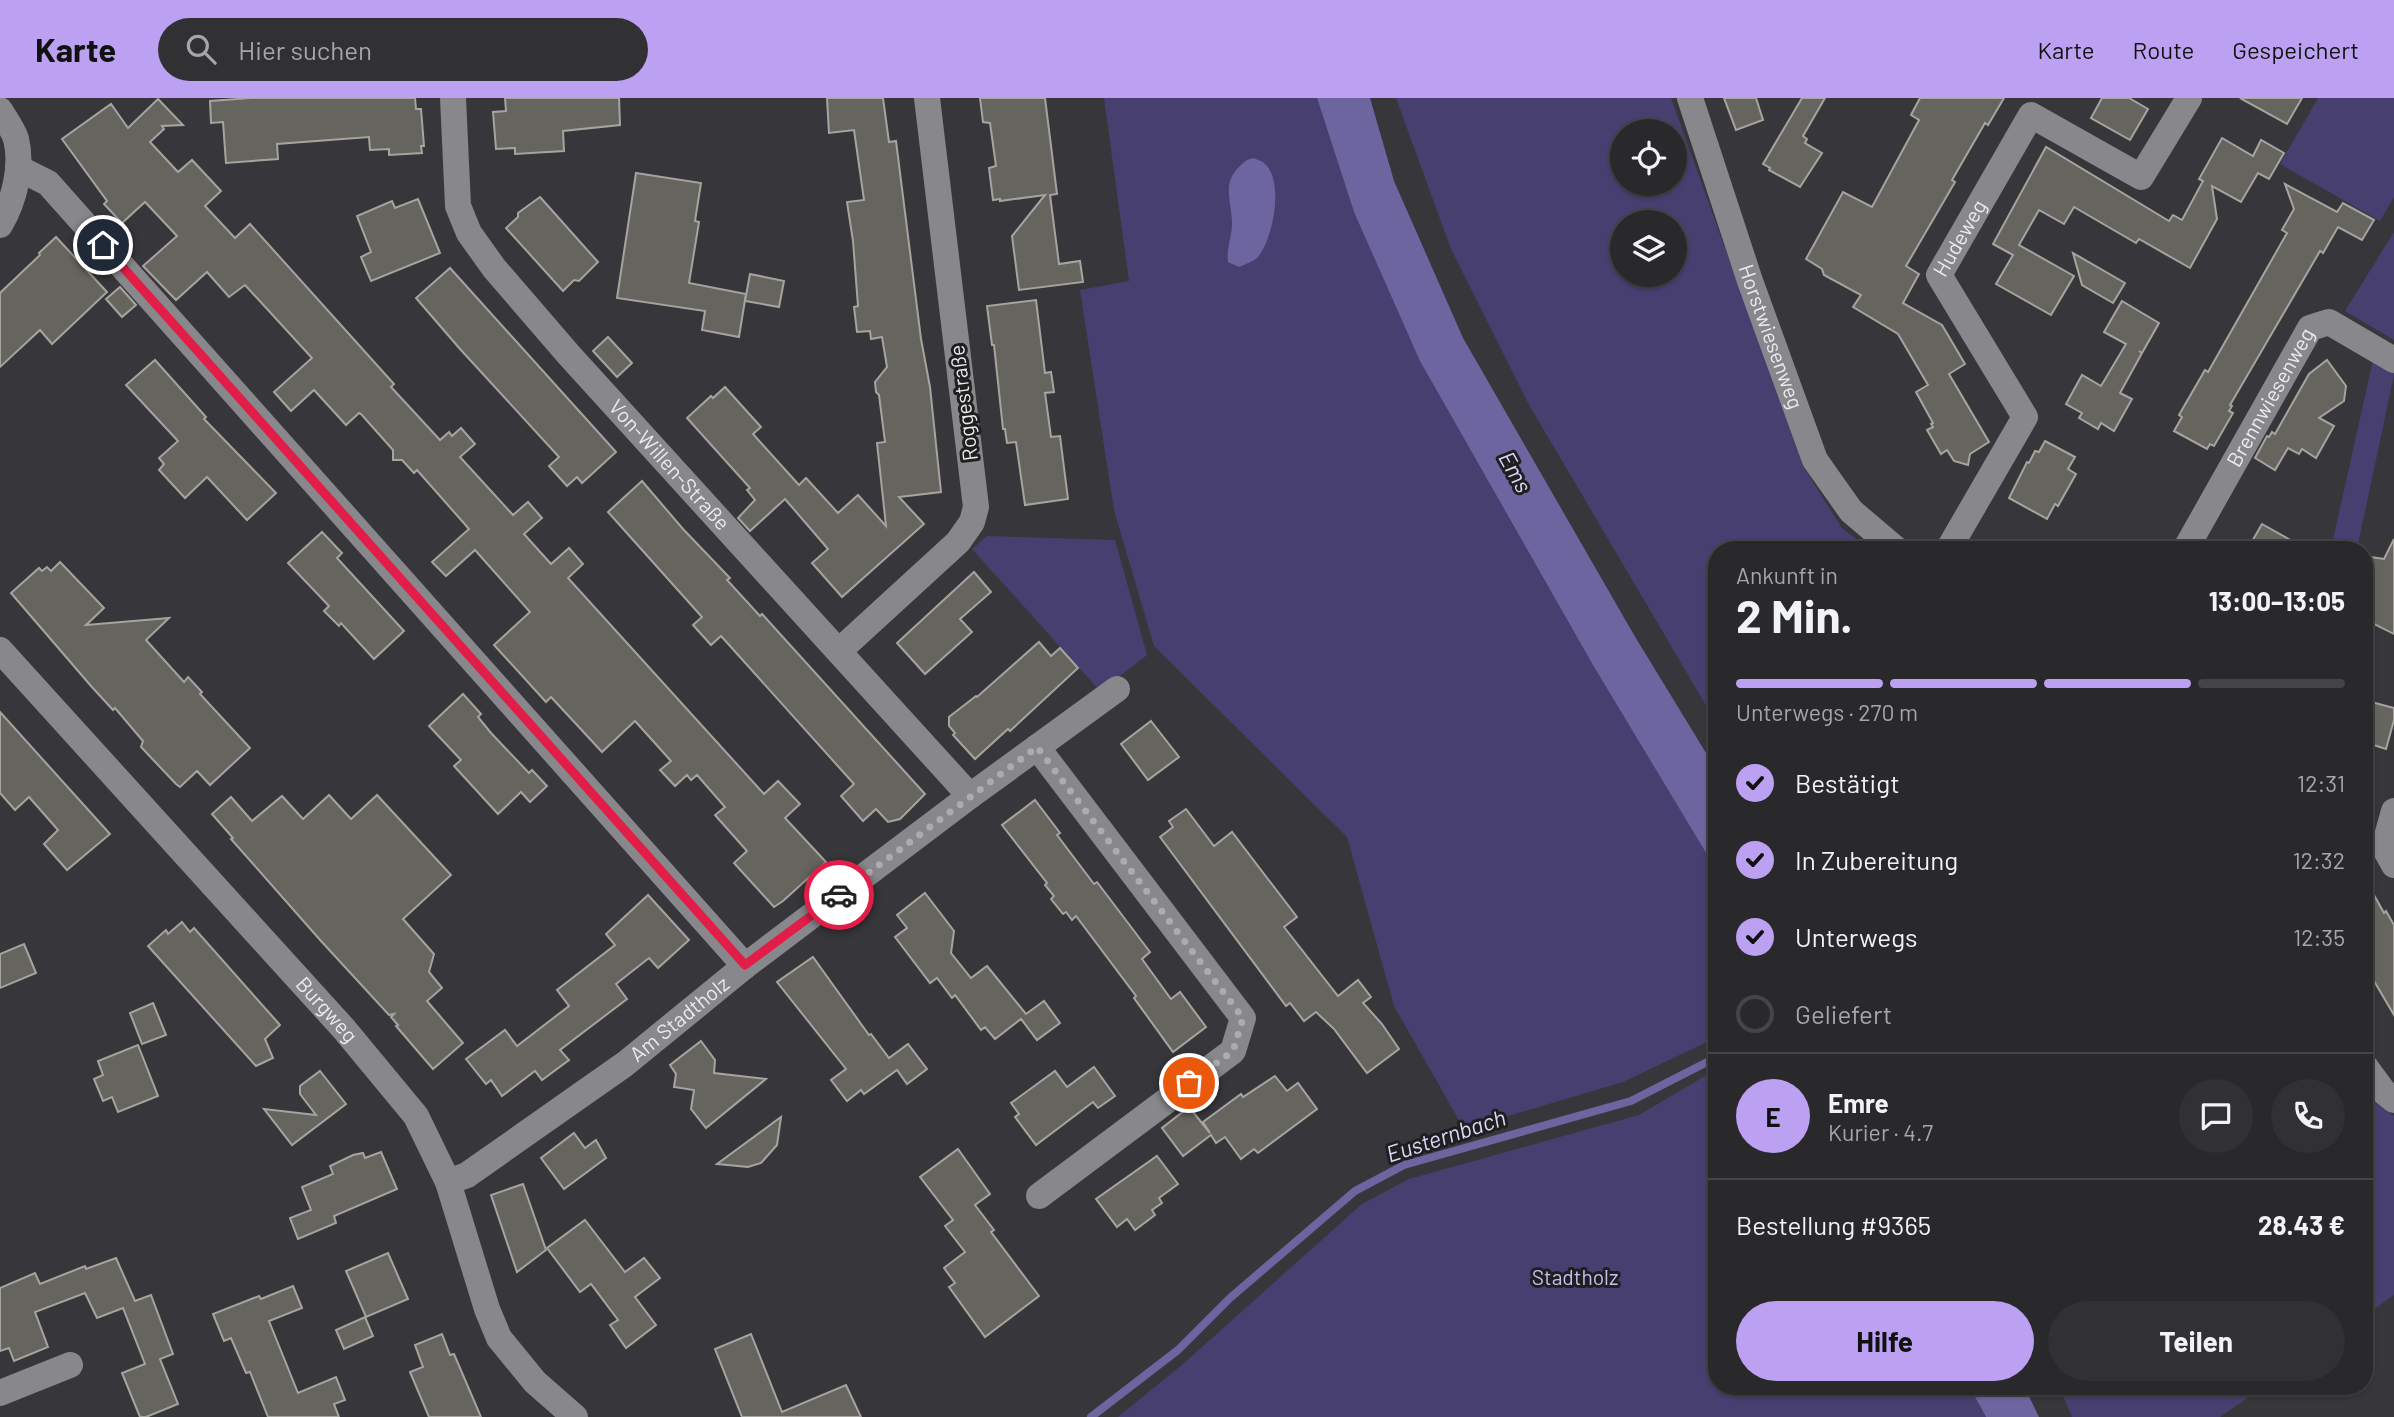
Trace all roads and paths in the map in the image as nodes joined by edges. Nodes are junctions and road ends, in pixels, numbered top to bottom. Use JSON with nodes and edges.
{"nodes":[{"id":1,"x":453,"y":98,"type":"edge"},
{"id":2,"x":927,"y":98,"type":"edge"},
{"id":3,"x":1690,"y":98,"type":"edge"},
{"id":4,"x":2189,"y":98,"type":"edge"},
{"id":5,"x":0,"y":110,"type":"edge"},
{"id":6,"x":18,"y":168,"type":"junction"},
{"id":7,"x":0,"y":225,"type":"edge"},
{"id":8,"x":2394,"y":360,"type":"edge"},
{"id":9,"x":1887,"y":541,"type":"edge"},
{"id":10,"x":1953,"y":541,"type":"edge"},
{"id":11,"x":2190,"y":541,"type":"edge"},
{"id":12,"x":0,"y":650,"type":"edge"},
{"id":13,"x":839,"y":652,"type":"junction"},
{"id":14,"x":1117,"y":689,"type":"dead end"},
{"id":15,"x":1037,"y":747,"type":"junction"},
{"id":16,"x":970,"y":796,"type":"junction"},
{"id":17,"x":2394,"y":811,"type":"edge"},
{"id":18,"x":2394,"y":865,"type":"edge"},
{"id":19,"x":745,"y":965,"type":"junction"},
{"id":20,"x":2373,"y":1077,"type":"edge"},
{"id":21,"x":2394,"y":1100,"type":"edge"},
{"id":22,"x":448,"y":1182,"type":"junction"},
{"id":23,"x":1039,"y":1196,"type":"dead end"},
{"id":24,"x":71,"y":1365,"type":"dead end"},
{"id":25,"x":0,"y":1393,"type":"edge"},
{"id":26,"x":575,"y":1417,"type":"edge"}],
"edges":[{"from":1,"to":13,"type":"street","name":"Von-Willen-Straße"},
{"from":2,"to":13,"type":"street","name":"Roggestraße"},
{"from":3,"to":9,"type":"street","name":"Horstwiesenweg"},
{"from":4,"to":10,"type":"street","name":"Hudeweg"},
{"from":5,"to":6,"type":"street"},
{"from":6,"to":7,"type":"street"},
{"from":6,"to":19,"type":"street"},
{"from":8,"to":11,"type":"street","name":"Brennwiesenweg"},
{"from":12,"to":22,"type":"street","name":"Burgweg"},
{"from":13,"to":16,"type":"street","name":"Von-Willen-Straße"},
{"from":14,"to":15,"type":"street","name":"Am Stadtholz"},
{"from":15,"to":16,"type":"street","name":"Am Stadtholz"},
{"from":15,"to":23,"type":"street"},
{"from":16,"to":19,"type":"street","name":"Am Stadtholz"},
{"from":17,"to":18,"type":"street"},
{"from":19,"to":22,"type":"street","name":"Am Stadtholz"},
{"from":20,"to":21,"type":"street"},
{"from":22,"to":26,"type":"street","name":"Burgweg"},
{"from":24,"to":25,"type":"street"}]}
